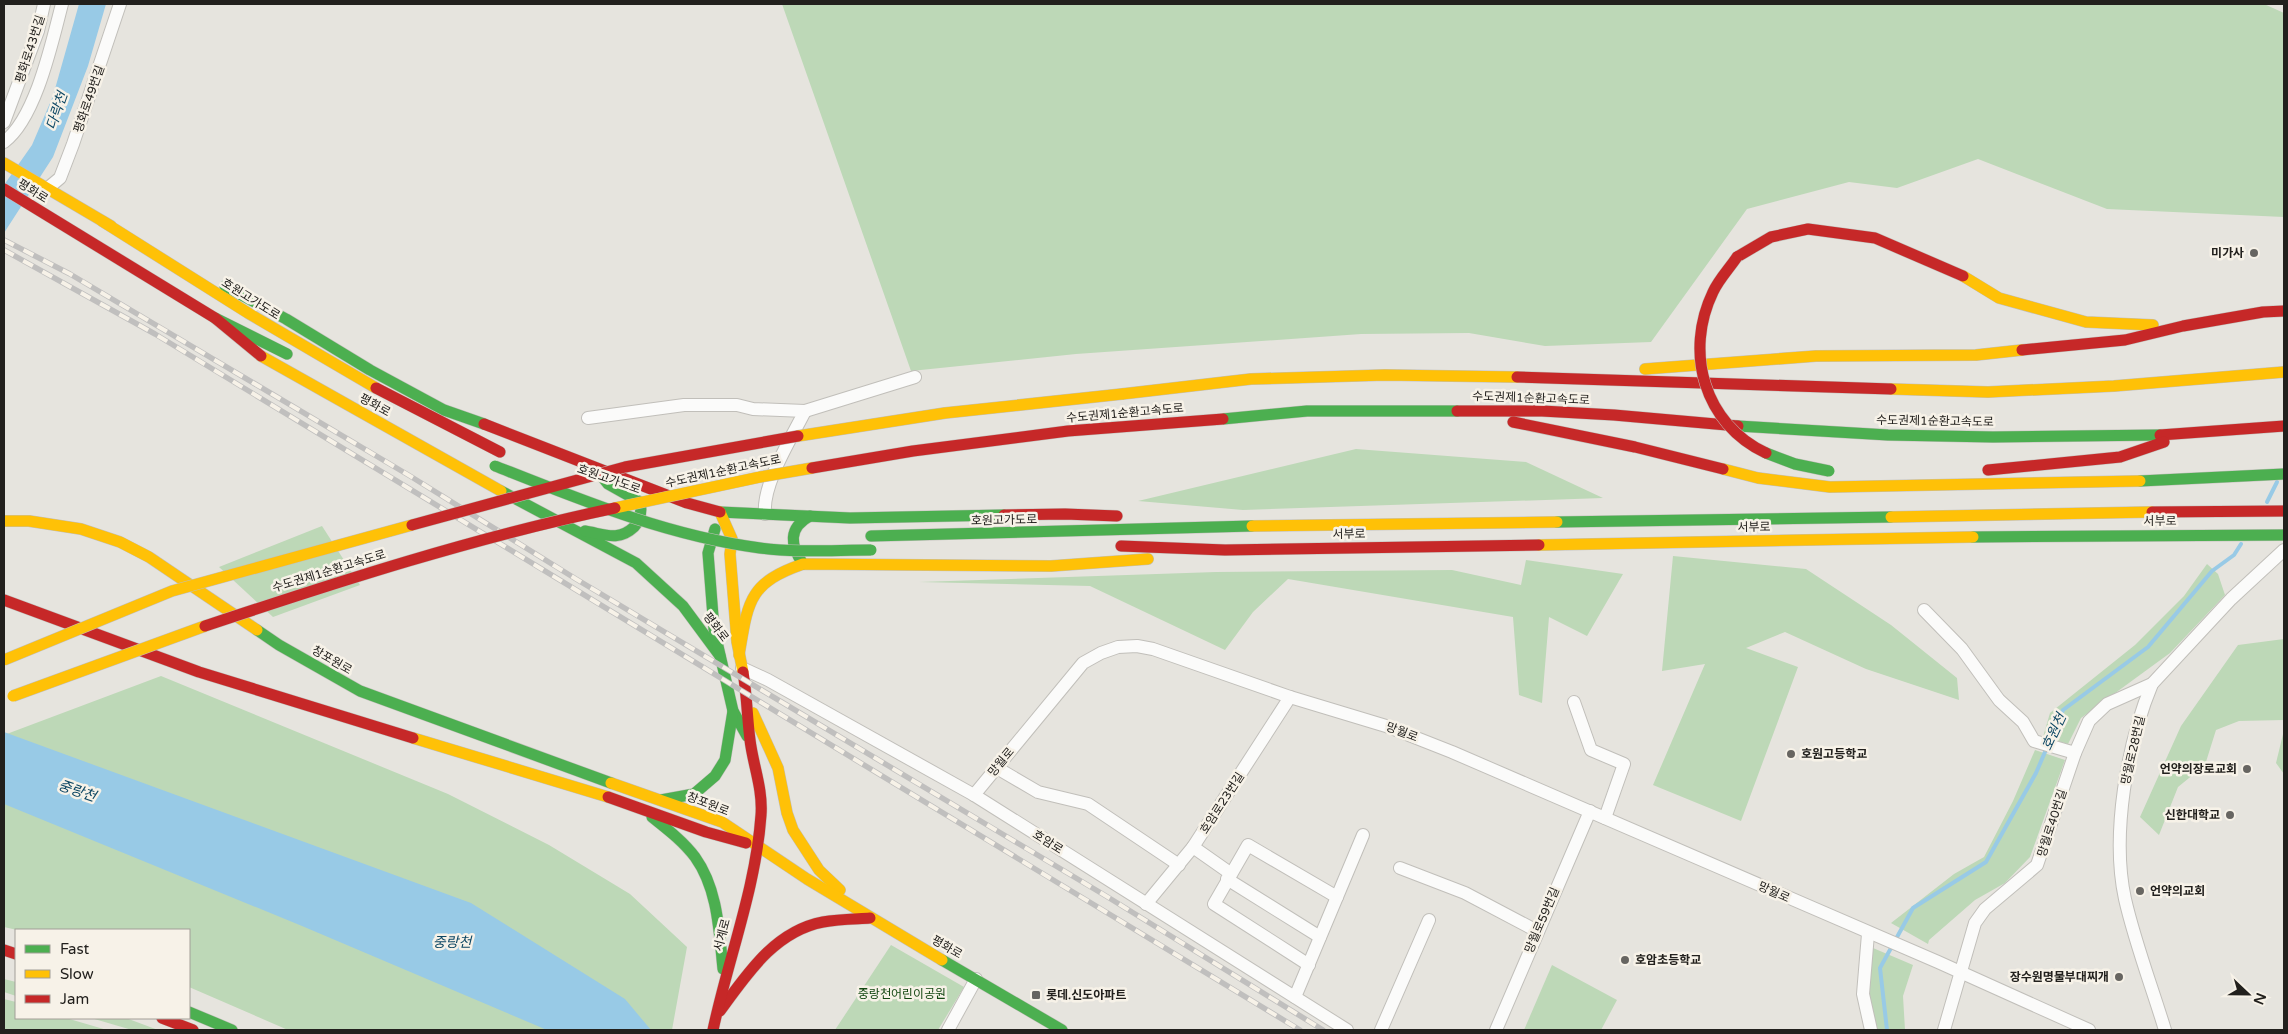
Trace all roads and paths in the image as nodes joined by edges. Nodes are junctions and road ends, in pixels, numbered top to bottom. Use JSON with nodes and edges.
{"nodes":[{"id":1,"x":44,"y":4,"type":"edge"},
{"id":2,"x":62,"y":4,"type":"edge"},
{"id":3,"x":120,"y":4,"type":"edge"},
{"id":4,"x":4,"y":122,"type":"edge"},
{"id":5,"x":4,"y":142,"type":"edge"},
{"id":6,"x":4,"y":163,"type":"edge"},
{"id":7,"x":48,"y":188,"type":"junction"},
{"id":8,"x":4,"y":189,"type":"edge"},
{"id":9,"x":102,"y":221,"type":"junction"},
{"id":10,"x":2284,"y":311,"type":"edge"},
{"id":11,"x":215,"y":318,"type":"junction"},
{"id":12,"x":2143,"y":330,"type":"junction"},
{"id":13,"x":297,"y":360,"type":"dead end"},
{"id":14,"x":2284,"y":372,"type":"edge"},
{"id":15,"x":915,"y":376,"type":"dead end"},
{"id":16,"x":1543,"y":377,"type":"junction"},
{"id":17,"x":1455,"y":410,"type":"junction"},
{"id":18,"x":805,"y":411,"type":"junction"},
{"id":19,"x":588,"y":418,"type":"dead end"},
{"id":20,"x":2284,"y":426,"type":"edge"},
{"id":21,"x":2191,"y":432,"type":"junction"},
{"id":22,"x":505,"y":454,"type":"dead end"},
{"id":23,"x":491,"y":464,"type":"dead end"},
{"id":24,"x":593,"y":466,"type":"junction"},
{"id":25,"x":1833,"y":471,"type":"dead end"},
{"id":26,"x":1972,"y":471,"type":"dead end"},
{"id":27,"x":556,"y":474,"type":"dead end"},
{"id":28,"x":2284,"y":474,"type":"edge"},
{"id":29,"x":658,"y":510,"type":"dead end"},
{"id":30,"x":2284,"y":511,"type":"edge"},
{"id":31,"x":720,"y":512,"type":"junction"},
{"id":32,"x":765,"y":514,"type":"junction"},
{"id":33,"x":810,"y":516,"type":"junction"},
{"id":34,"x":4,"y":520,"type":"edge"},
{"id":35,"x":702,"y":522,"type":"dead end"},
{"id":36,"x":1261,"y":526,"type":"junction"},
{"id":37,"x":572,"y":529,"type":"junction"},
{"id":38,"x":739,"y":529,"type":"dead end"},
{"id":39,"x":786,"y":534,"type":"dead end"},
{"id":40,"x":805,"y":535,"type":"dead end"},
{"id":41,"x":2284,"y":535,"type":"edge"},
{"id":42,"x":867,"y":536,"type":"dead end"},
{"id":43,"x":1109,"y":546,"type":"dead end"},
{"id":44,"x":876,"y":550,"type":"dead end"},
{"id":45,"x":1225,"y":550,"type":"junction"},
{"id":46,"x":2284,"y":550,"type":"edge"},
{"id":47,"x":803,"y":564,"type":"junction"},
{"id":48,"x":4,"y":600,"type":"edge"},
{"id":49,"x":1924,"y":610,"type":"dead end"},
{"id":50,"x":714,"y":629,"type":"junction"},
{"id":51,"x":736,"y":632,"type":"junction"},
{"id":52,"x":720,"y":656,"type":"junction"},
{"id":53,"x":4,"y":660,"type":"edge"},
{"id":54,"x":740,"y":662,"type":"junction"},
{"id":55,"x":2152,"y":684,"type":"junction"},
{"id":56,"x":1290,"y":697,"type":"junction"},
{"id":57,"x":7,"y":699,"type":"edge"},
{"id":58,"x":748,"y":702,"type":"junction"},
{"id":59,"x":1574,"y":702,"type":"dead end"},
{"id":60,"x":733,"y":711,"type":"junction"},
{"id":61,"x":750,"y":741,"type":"junction"},
{"id":62,"x":2075,"y":753,"type":"junction"},
{"id":63,"x":996,"y":768,"type":"junction"},
{"id":64,"x":974,"y":795,"type":"junction"},
{"id":65,"x":659,"y":801,"type":"junction"},
{"id":66,"x":640,"y":807,"type":"junction"},
{"id":67,"x":1590,"y":811,"type":"junction"},
{"id":68,"x":1605,"y":818,"type":"junction"},
{"id":69,"x":1363,"y":835,"type":"dead end"},
{"id":70,"x":758,"y":846,"type":"junction"},
{"id":71,"x":1193,"y":847,"type":"junction"},
{"id":72,"x":1179,"y":865,"type":"junction"},
{"id":73,"x":1400,"y":868,"type":"dead end"},
{"id":74,"x":1229,"y":876,"type":"junction"},
{"id":75,"x":1337,"y":897,"type":"junction"},
{"id":76,"x":1146,"y":904,"type":"junction"},
{"id":77,"x":870,"y":918,"type":"junction"},
{"id":78,"x":1429,"y":920,"type":"dead end"},
{"id":79,"x":1537,"y":931,"type":"junction"},
{"id":80,"x":1868,"y":934,"type":"junction"},
{"id":81,"x":1320,"y":937,"type":"junction"},
{"id":82,"x":1309,"y":965,"type":"junction"},
{"id":83,"x":1962,"y":974,"type":"junction"},
{"id":84,"x":976,"y":979,"type":"junction"},
{"id":85,"x":723,"y":984,"type":"junction"},
{"id":86,"x":1295,"y":997,"type":"junction"},
{"id":87,"x":190,"y":1012,"type":"edge"},
{"id":88,"x":716,"y":1016,"type":"junction"},
{"id":89,"x":165,"y":1019,"type":"edge"},
{"id":90,"x":193,"y":1030,"type":"edge"},
{"id":91,"x":232,"y":1030,"type":"edge"},
{"id":92,"x":713,"y":1030,"type":"edge"},
{"id":93,"x":948,"y":1030,"type":"edge"},
{"id":94,"x":1062,"y":1030,"type":"edge"},
{"id":95,"x":1347,"y":1030,"type":"edge"},
{"id":96,"x":1381,"y":1030,"type":"edge"},
{"id":97,"x":1496,"y":1030,"type":"edge"},
{"id":98,"x":1871,"y":1030,"type":"edge"},
{"id":99,"x":1944,"y":1030,"type":"edge"},
{"id":100,"x":2089,"y":1030,"type":"edge"},
{"id":101,"x":2165,"y":1030,"type":"edge"}],
"edges":[{"from":1,"to":4,"type":"street","name":"평화로43번길"},
{"from":2,"to":5,"type":"street"},
{"from":3,"to":7,"type":"street","name":"평화로49번길"},
{"from":6,"to":7,"type":"main road","name":"평화로"},
{"from":7,"to":9,"type":"main road","name":"평화로"},
{"from":8,"to":11,"type":"main road","name":"평화로"},
{"from":9,"to":22,"type":"main road","name":"호원고가도로"},
{"from":9,"to":24,"type":"main road","name":"평화로"},
{"from":10,"to":12,"type":"main road"},
{"from":11,"to":13,"type":"main road"},
{"from":11,"to":37,"type":"main road","name":"평화로"},
{"from":12,"to":16,"type":"main road"},
{"from":12,"to":25,"type":"main road","bridge":true},
{"from":14,"to":16,"type":"main road","name":"수도권제1순환고속도로"},
{"from":15,"to":18,"type":"street"},
{"from":16,"to":53,"type":"main road","name":"수도권제1순환고속도로","bridge":true},
{"from":17,"to":21,"type":"main road","name":"수도권제1순환고속도로"},
{"from":17,"to":28,"type":"main road"},
{"from":17,"to":57,"type":"main road","name":"수도권제1순환고속도로","bridge":true},
{"from":18,"to":19,"type":"street"},
{"from":18,"to":32,"type":"street"},
{"from":20,"to":21,"type":"main road","name":"수도권제1순환고속도로"},
{"from":21,"to":26,"type":"main road"},
{"from":23,"to":44,"type":"main road","bridge":true},
{"from":24,"to":31,"type":"main road","name":"평화로"},
{"from":24,"to":37,"type":"main road"},
{"from":27,"to":29,"type":"main road","name":"호원고가도로","bridge":true},
{"from":30,"to":36,"type":"main road","name":"서부로"},
{"from":31,"to":32,"type":"main road"},
{"from":31,"to":50,"type":"main road","name":"평화로"},
{"from":31,"to":51,"type":"main road","name":"평화로"},
{"from":32,"to":33,"type":"main road"},
{"from":33,"to":36,"type":"main road"},
{"from":33,"to":47,"type":"main road"},
{"from":34,"to":65,"type":"main road","name":"창포원로"},
{"from":35,"to":38,"type":"main road"},
{"from":36,"to":42,"type":"main road","name":"호원고가도로"},
{"from":37,"to":52,"type":"main road","name":"평화로"},
{"from":39,"to":40,"type":"main road"},
{"from":41,"to":45,"type":"main road","name":"서부로"},
{"from":43,"to":45,"type":"main road"},
{"from":45,"to":47,"type":"main road"},
{"from":46,"to":55,"type":"street","name":"망월로28번길"},
{"from":47,"to":54,"type":"main road"},
{"from":48,"to":66,"type":"main road"},
{"from":49,"to":62,"type":"street"},
{"from":50,"to":51,"type":"main road"},
{"from":50,"to":52,"type":"main road","name":"평화로"},
{"from":51,"to":54,"type":"main road","name":"평화로"},
{"from":52,"to":60,"type":"main road","name":"평화로"},
{"from":54,"to":58,"type":"main road","name":"평화로"},
{"from":54,"to":64,"type":"street","name":"호암로"},
{"from":55,"to":62,"type":"street","name":"망월로40번길"},
{"from":55,"to":101,"type":"street","name":"망월로28번길"},
{"from":56,"to":63,"type":"street","name":"망월로"},
{"from":56,"to":67,"type":"street","name":"망월로"},
{"from":56,"to":71,"type":"street","name":"호암로23번길"},
{"from":58,"to":61,"type":"main road","name":"평화로"},
{"from":58,"to":77,"type":"main road"},
{"from":59,"to":68,"type":"street"},
{"from":60,"to":61,"type":"main road","name":"평화로"},
{"from":60,"to":65,"type":"main road"},
{"from":61,"to":70,"type":"main road","name":"평화로"},
{"from":62,"to":83,"type":"street","name":"망월로40번길"},
{"from":63,"to":64,"type":"street","name":"망월로"},
{"from":63,"to":72,"type":"street"},
{"from":64,"to":76,"type":"street","name":"호암로"},
{"from":65,"to":70,"type":"main road","name":"창포원로"},
{"from":66,"to":70,"type":"main road"},
{"from":66,"to":85,"type":"main road"},
{"from":67,"to":68,"type":"street","name":"망월로"},
{"from":67,"to":79,"type":"street","name":"망월로59번길"},
{"from":68,"to":80,"type":"street","name":"망월로"},
{"from":69,"to":75,"type":"street"},
{"from":70,"to":77,"type":"main road","name":"평화로"},
{"from":70,"to":85,"type":"main road","name":"서계로"},
{"from":71,"to":72,"type":"street","name":"호암로23번길"},
{"from":71,"to":74,"type":"street"},
{"from":72,"to":76,"type":"street","name":"호암로23번길"},
{"from":73,"to":79,"type":"street"},
{"from":74,"to":75,"type":"street"},
{"from":74,"to":81,"type":"street"},
{"from":74,"to":82,"type":"street"},
{"from":75,"to":81,"type":"street"},
{"from":76,"to":86,"type":"street","name":"호암로"},
{"from":77,"to":84,"type":"main road","name":"평화로"},
{"from":77,"to":88,"type":"main road"},
{"from":78,"to":96,"type":"street"},
{"from":79,"to":97,"type":"street","name":"망월로59번길"},
{"from":80,"to":83,"type":"street","name":"망월로"},
{"from":80,"to":98,"type":"street"},
{"from":81,"to":82,"type":"street"},
{"from":82,"to":86,"type":"street"},
{"from":83,"to":99,"type":"street","name":"망월로40번길"},
{"from":83,"to":100,"type":"street"},
{"from":84,"to":93,"type":"street"},
{"from":84,"to":94,"type":"main road","name":"평화로"},
{"from":85,"to":88,"type":"main road","name":"서계로"},
{"from":86,"to":95,"type":"street","name":"호암로"},
{"from":87,"to":91,"type":"main road"},
{"from":88,"to":92,"type":"main road","name":"서계로"},
{"from":89,"to":90,"type":"main road"}]}
